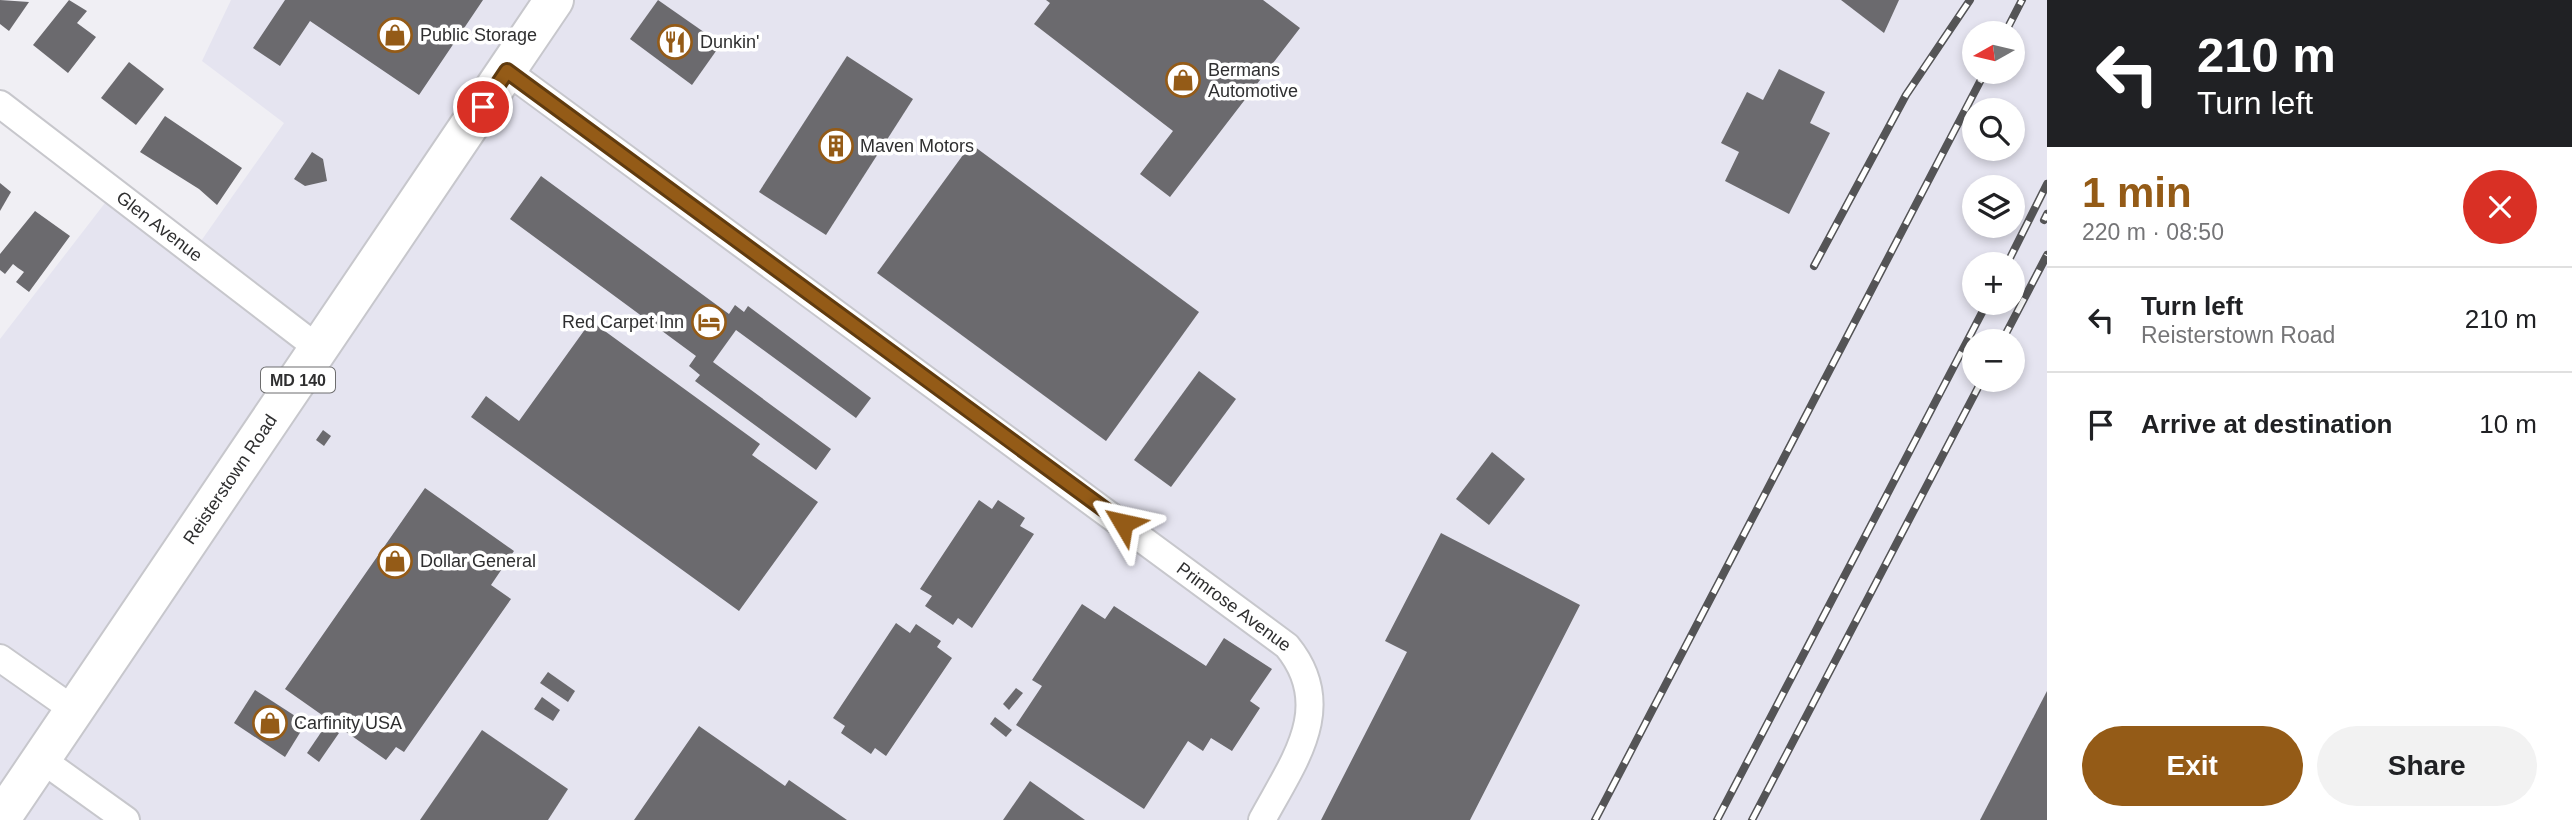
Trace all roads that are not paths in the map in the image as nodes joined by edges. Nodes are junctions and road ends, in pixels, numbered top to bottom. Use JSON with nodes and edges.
{"nodes":[{"id":1,"x":554,"y":0,"type":"edge"},
{"id":2,"x":507,"y":71,"type":"junction"},
{"id":3,"x":0,"y":104,"type":"edge"},
{"id":4,"x":319,"y":349,"type":"junction"},
{"id":5,"x":0,"y":659,"type":"edge"},
{"id":6,"x":74,"y":710,"type":"junction"},
{"id":7,"x":41,"y":759,"type":"junction"},
{"id":8,"x":0,"y":820,"type":"edge"},
{"id":9,"x":126,"y":820,"type":"edge"},
{"id":10,"x":1262,"y":820,"type":"edge"}],
"edges":[{"from":1,"to":2,"type":"main road","name":"Reisterstown Road","number":"MD 140"},
{"from":2,"to":4,"type":"main road","name":"Reisterstown Road","number":"MD 140"},
{"from":2,"to":10,"type":"street","name":"Primrose Avenue"},
{"from":3,"to":4,"type":"street","name":"Glen Avenue"},
{"from":4,"to":6,"type":"main road","name":"Reisterstown Road","number":"MD 140"},
{"from":5,"to":6,"type":"street"},
{"from":6,"to":7,"type":"main road","name":"Reisterstown Road","number":"MD 140"},
{"from":7,"to":8,"type":"main road","name":"Reisterstown Road","number":"MD 140"},
{"from":7,"to":9,"type":"street"}]}
